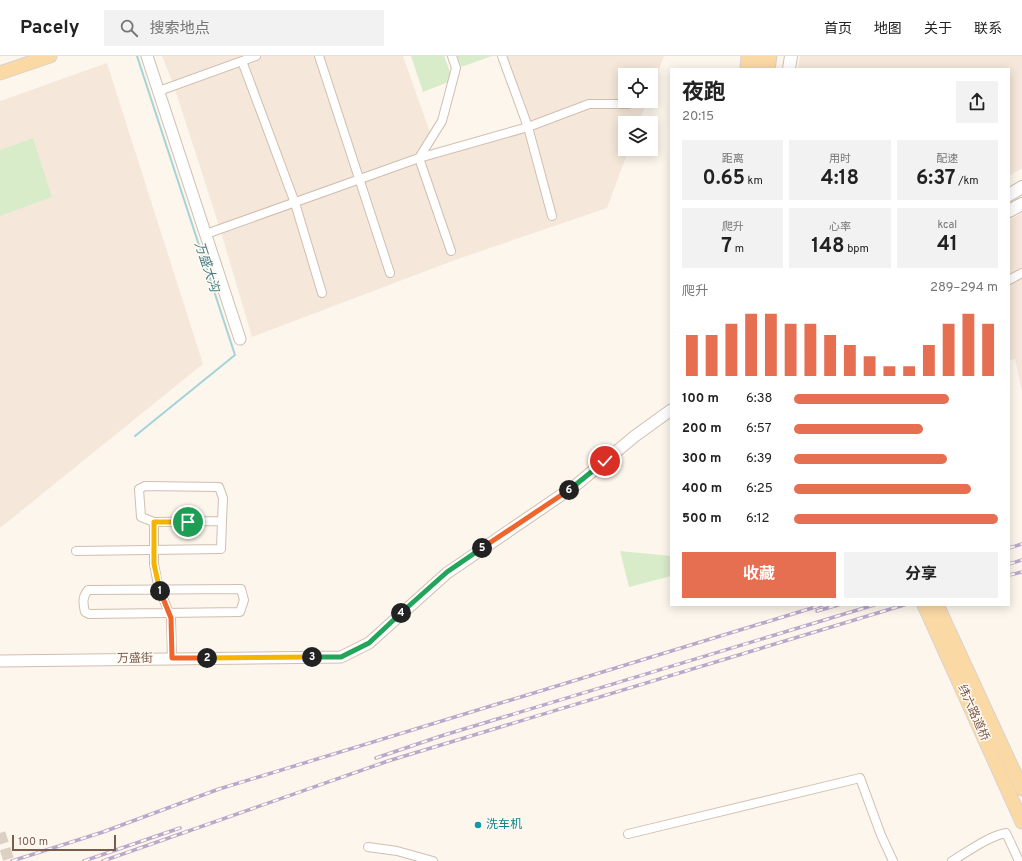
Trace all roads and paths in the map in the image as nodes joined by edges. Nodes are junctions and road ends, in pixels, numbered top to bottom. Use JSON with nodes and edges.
{"nodes":[{"id":1,"x":24,"y":56,"type":"edge"},
{"id":2,"x":50,"y":56,"type":"edge"},
{"id":3,"x":147,"y":56,"type":"edge"},
{"id":4,"x":256,"y":56,"type":"edge"},
{"id":5,"x":319,"y":56,"type":"edge"},
{"id":6,"x":452,"y":56,"type":"edge"},
{"id":7,"x":502,"y":56,"type":"edge"},
{"id":8,"x":742,"y":56,"type":"edge"},
{"id":9,"x":748,"y":56,"type":"edge"},
{"id":10,"x":759,"y":56,"type":"edge"},
{"id":11,"x":770,"y":56,"type":"edge"},
{"id":12,"x":778,"y":56,"type":"edge"},
{"id":13,"x":791,"y":56,"type":"edge"},
{"id":14,"x":242,"y":61,"type":"junction"},
{"id":15,"x":0,"y":64,"type":"edge"},
{"id":16,"x":741,"y":68,"type":"edge"},
{"id":17,"x":747,"y":68,"type":"edge"},
{"id":18,"x":757,"y":68,"type":"edge"},
{"id":19,"x":768,"y":68,"type":"edge"},
{"id":20,"x":776,"y":68,"type":"edge"},
{"id":21,"x":789,"y":68,"type":"edge"},
{"id":22,"x":0,"y":73,"type":"edge"},
{"id":23,"x":159,"y":91,"type":"junction"},
{"id":24,"x":618,"y":104,"type":"edge"},
{"id":25,"x":528,"y":127,"type":"junction"},
{"id":26,"x":419,"y":158,"type":"junction"},
{"id":27,"x":361,"y":179,"type":"junction"},
{"id":28,"x":1022,"y":187,"type":"edge"},
{"id":29,"x":1010,"y":194,"type":"edge"},
{"id":30,"x":295,"y":203,"type":"junction"},
{"id":31,"x":1022,"y":204,"type":"edge"},
{"id":32,"x":1010,"y":210,"type":"edge"},
{"id":33,"x":552,"y":216,"type":"dead end"},
{"id":34,"x":206,"y":234,"type":"junction"},
{"id":35,"x":451,"y":251,"type":"dead end"},
{"id":36,"x":390,"y":273,"type":"dead end"},
{"id":37,"x":1022,"y":273,"type":"edge"},
{"id":38,"x":1010,"y":279,"type":"edge"},
{"id":39,"x":322,"y":293,"type":"dead end"},
{"id":40,"x":240,"y":339,"type":"dead end"},
{"id":41,"x":670,"y":411,"type":"edge"},
{"id":42,"x":222,"y":521,"type":"junction"},
{"id":43,"x":154,"y":522,"type":"junction"},
{"id":44,"x":154,"y":550,"type":"junction"},
{"id":45,"x":76,"y":551,"type":"dead end"},
{"id":46,"x":159,"y":589,"type":"junction"},
{"id":47,"x":924,"y":606,"type":"edge"},
{"id":48,"x":938,"y":606,"type":"edge"},
{"id":49,"x":169,"y":613,"type":"junction"},
{"id":50,"x":172,"y":658,"type":"junction"},
{"id":51,"x":0,"y":661,"type":"edge"},
{"id":52,"x":1022,"y":789,"type":"edge"},
{"id":53,"x":1022,"y":822,"type":"edge"},
{"id":54,"x":628,"y":834,"type":"dead end"},
{"id":55,"x":368,"y":847,"type":"dead end"},
{"id":56,"x":433,"y":861,"type":"edge"},
{"id":57,"x":893,"y":861,"type":"edge"},
{"id":58,"x":952,"y":861,"type":"edge"},
{"id":59,"x":1019,"y":861,"type":"edge"}],
"edges":[{"from":1,"to":15,"type":"main road"},
{"from":2,"to":22,"type":"main road"},
{"from":3,"to":23,"type":"street"},
{"from":4,"to":14,"type":"street"},
{"from":5,"to":27,"type":"street"},
{"from":6,"to":26,"type":"street"},
{"from":7,"to":25,"type":"street"},
{"from":8,"to":16,"type":"main road"},
{"from":9,"to":17,"type":"main road"},
{"from":10,"to":18,"type":"main road"},
{"from":11,"to":19,"type":"main road"},
{"from":12,"to":20,"type":"main road"},
{"from":13,"to":21,"type":"main road"},
{"from":14,"to":23,"type":"street"},
{"from":14,"to":30,"type":"street"},
{"from":23,"to":34,"type":"street"},
{"from":24,"to":25,"type":"street"},
{"from":25,"to":26,"type":"street"},
{"from":25,"to":33,"type":"street"},
{"from":26,"to":27,"type":"street"},
{"from":26,"to":35,"type":"street"},
{"from":27,"to":30,"type":"street"},
{"from":27,"to":36,"type":"street"},
{"from":28,"to":29,"type":"main road"},
{"from":30,"to":34,"type":"street"},
{"from":30,"to":39,"type":"street"},
{"from":31,"to":32,"type":"main road"},
{"from":34,"to":40,"type":"street"},
{"from":37,"to":38,"type":"street"},
{"from":41,"to":50,"type":"street","name":"万盛街"},
{"from":42,"to":43,"type":"street"},
{"from":42,"to":43,"type":"street"},
{"from":42,"to":44,"type":"street"},
{"from":43,"to":44,"type":"street"},
{"from":44,"to":45,"type":"street"},
{"from":44,"to":46,"type":"street"},
{"from":46,"to":49,"type":"street"},
{"from":46,"to":49,"type":"street"},
{"from":46,"to":49,"type":"street"},
{"from":47,"to":53,"type":"main road","name":"纬六路道桥"},
{"from":48,"to":52,"type":"main road","name":"纬六路道桥"},
{"from":49,"to":50,"type":"street"},
{"from":50,"to":51,"type":"street","name":"万盛街"},
{"from":54,"to":57,"type":"street"},
{"from":55,"to":56,"type":"street"},
{"from":58,"to":59,"type":"street"}]}
